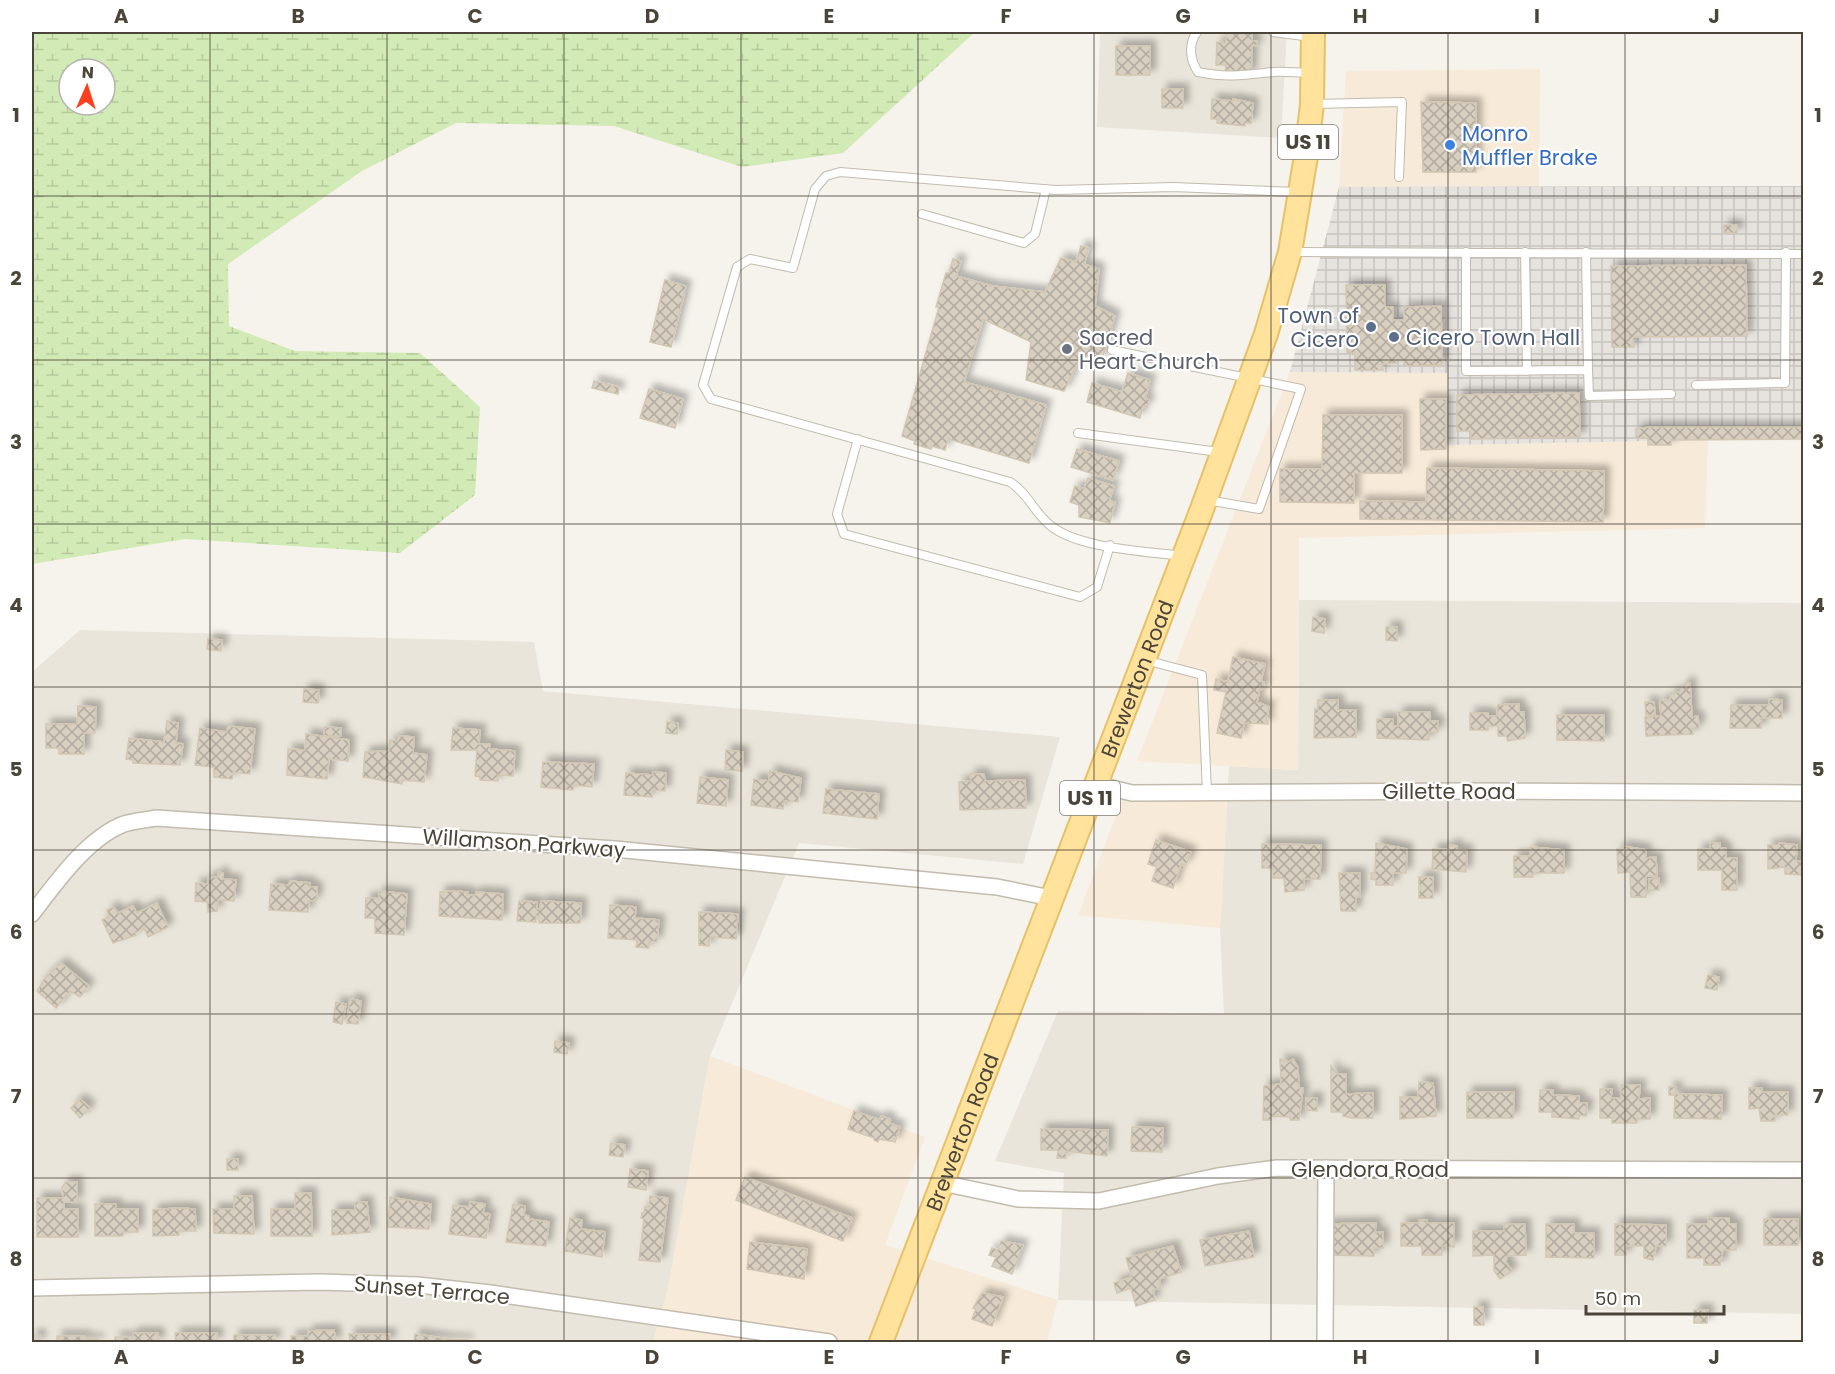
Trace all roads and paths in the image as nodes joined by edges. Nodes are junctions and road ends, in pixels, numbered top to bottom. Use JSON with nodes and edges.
{"nodes":[{"id":1,"x":1197,"y":32,"type":"edge"},
{"id":2,"x":1273,"y":32,"type":"edge"},
{"id":3,"x":1313,"y":35,"type":"edge"},
{"id":4,"x":1312,"y":73,"type":"junction"},
{"id":5,"x":1312,"y":104,"type":"junction"},
{"id":6,"x":1399,"y":177,"type":"dead end"},
{"id":7,"x":1046,"y":189,"type":"junction"},
{"id":8,"x":1300,"y":192,"type":"junction"},
{"id":9,"x":922,"y":214,"type":"dead end"},
{"id":10,"x":1290,"y":252,"type":"junction"},
{"id":11,"x":1466,"y":252,"type":"junction"},
{"id":12,"x":1525,"y":252,"type":"junction"},
{"id":13,"x":1586,"y":252,"type":"junction"},
{"id":14,"x":1786,"y":252,"type":"junction"},
{"id":15,"x":1803,"y":254,"type":"edge"},
{"id":16,"x":1112,"y":350,"type":"dead end"},
{"id":17,"x":1588,"y":370,"type":"junction"},
{"id":18,"x":1527,"y":371,"type":"junction"},
{"id":19,"x":1250,"y":379,"type":"junction"},
{"id":20,"x":1696,"y":385,"type":"dead end"},
{"id":21,"x":1671,"y":394,"type":"dead end"},
{"id":22,"x":1078,"y":433,"type":"dead end"},
{"id":23,"x":858,"y":440,"type":"junction"},
{"id":24,"x":1222,"y":453,"type":"junction"},
{"id":25,"x":1205,"y":499,"type":"junction"},
{"id":26,"x":1110,"y":545,"type":"junction"},
{"id":27,"x":1183,"y":556,"type":"junction"},
{"id":28,"x":1143,"y":660,"type":"junction"},
{"id":29,"x":1095,"y":784,"type":"junction"},
{"id":30,"x":1207,"y":793,"type":"junction"},
{"id":31,"x":1803,"y":793,"type":"edge"},
{"id":32,"x":1051,"y":898,"type":"junction"},
{"id":33,"x":32,"y":914,"type":"edge"},
{"id":34,"x":1326,"y":1168,"type":"junction"},
{"id":35,"x":1803,"y":1170,"type":"edge"},
{"id":36,"x":942,"y":1183,"type":"junction"},
{"id":37,"x":32,"y":1288,"type":"edge"},
{"id":38,"x":830,"y":1342,"type":"edge"},
{"id":39,"x":881,"y":1342,"type":"edge"},
{"id":40,"x":1325,"y":1342,"type":"edge"}],
"edges":[{"from":1,"to":4,"type":"lane"},
{"from":2,"to":3,"type":"lane"},
{"from":3,"to":4,"type":"main road","name":"Brewerton Road","number":"US 11"},
{"from":4,"to":5,"type":"main road","name":"Brewerton Road","number":"US 11"},
{"from":5,"to":6,"type":"lane"},
{"from":5,"to":8,"type":"main road","name":"Brewerton Road","number":"US 11"},
{"from":7,"to":8,"type":"lane"},
{"from":7,"to":9,"type":"lane"},
{"from":7,"to":23,"type":"lane"},
{"from":8,"to":10,"type":"main road","name":"Brewerton Road","number":"US 11"},
{"from":10,"to":11,"type":"lane"},
{"from":10,"to":19,"type":"main road","name":"Brewerton Road","number":"US 11"},
{"from":11,"to":12,"type":"lane"},
{"from":11,"to":18,"type":"lane"},
{"from":12,"to":13,"type":"lane"},
{"from":12,"to":18,"type":"lane"},
{"from":13,"to":14,"type":"lane"},
{"from":13,"to":17,"type":"lane"},
{"from":14,"to":15,"type":"lane"},
{"from":14,"to":20,"type":"lane"},
{"from":16,"to":19,"type":"lane"},
{"from":17,"to":18,"type":"lane"},
{"from":17,"to":21,"type":"lane"},
{"from":19,"to":24,"type":"main road","name":"Brewerton Road","number":"US 11"},
{"from":19,"to":25,"type":"lane"},
{"from":22,"to":24,"type":"lane"},
{"from":23,"to":26,"type":"lane"},
{"from":23,"to":26,"type":"lane"},
{"from":24,"to":25,"type":"main road","name":"Brewerton Road","number":"US 11"},
{"from":25,"to":27,"type":"main road","name":"Brewerton Road","number":"US 11"},
{"from":26,"to":27,"type":"lane"},
{"from":27,"to":28,"type":"main road","name":"Brewerton Road","number":"US 11"},
{"from":28,"to":29,"type":"main road","name":"Brewerton Road","number":"US 11"},
{"from":28,"to":30,"type":"lane"},
{"from":29,"to":30,"type":"street","name":"Gillette Road"},
{"from":29,"to":32,"type":"main road","name":"Brewerton Road","number":"US 11"},
{"from":30,"to":31,"type":"street","name":"Gillette Road"},
{"from":32,"to":33,"type":"street","name":"Willamson Parkway"},
{"from":32,"to":36,"type":"main road","name":"Brewerton Road","number":"US 11"},
{"from":34,"to":35,"type":"street","name":"Glendora Road"},
{"from":34,"to":36,"type":"street","name":"Glendora Road"},
{"from":34,"to":40,"type":"street"},
{"from":36,"to":39,"type":"main road","name":"Brewerton Road","number":"US 11"},
{"from":37,"to":38,"type":"street","name":"Sunset Terrace"}]}
